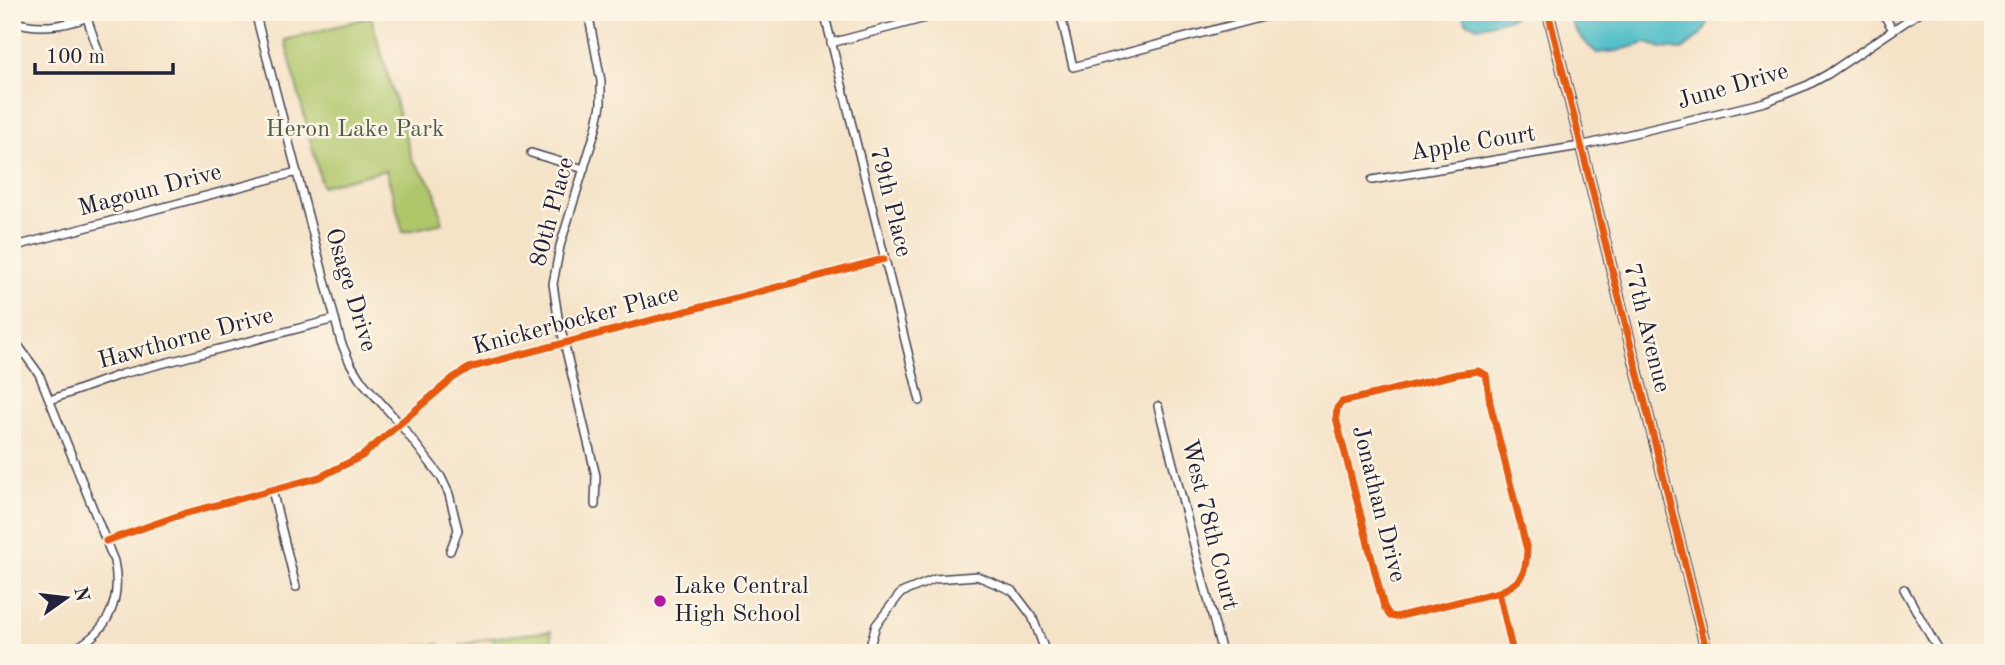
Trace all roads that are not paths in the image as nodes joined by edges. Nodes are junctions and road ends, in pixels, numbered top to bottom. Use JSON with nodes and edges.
{"nodes":[{"id":1,"x":99,"y":12,"type":"edge"},
{"id":2,"x":255,"y":12,"type":"edge"},
{"id":3,"x":588,"y":12,"type":"edge"},
{"id":4,"x":824,"y":12,"type":"edge"},
{"id":5,"x":947,"y":12,"type":"edge"},
{"id":6,"x":1060,"y":12,"type":"edge"},
{"id":7,"x":1282,"y":12,"type":"edge"},
{"id":8,"x":1548,"y":12,"type":"edge"},
{"id":9,"x":1882,"y":12,"type":"edge"},
{"id":10,"x":1920,"y":12,"type":"edge"},
{"id":11,"x":87,"y":18,"type":"junction"},
{"id":12,"x":12,"y":21,"type":"edge"},
{"id":13,"x":1893,"y":30,"type":"junction"},
{"id":14,"x":831,"y":43,"type":"junction"},
{"id":15,"x":102,"y":59,"type":"dead end"},
{"id":16,"x":1580,"y":146,"type":"junction"},
{"id":17,"x":531,"y":153,"type":"dead end"},
{"id":18,"x":584,"y":169,"type":"junction"},
{"id":19,"x":297,"y":172,"type":"junction"},
{"id":20,"x":1372,"y":180,"type":"dead end"},
{"id":21,"x":12,"y":247,"type":"edge"},
{"id":22,"x":884,"y":259,"type":"junction"},
{"id":23,"x":335,"y":319,"type":"junction"},
{"id":24,"x":12,"y":337,"type":"edge"},
{"id":25,"x":564,"y":343,"type":"junction"},
{"id":26,"x":50,"y":400,"type":"junction"},
{"id":27,"x":920,"y":401,"type":"dead end"},
{"id":28,"x":1158,"y":406,"type":"dead end"},
{"id":29,"x":400,"y":424,"type":"junction"},
{"id":30,"x":272,"y":490,"type":"junction"},
{"id":31,"x":595,"y":505,"type":"dead end"},
{"id":32,"x":106,"y":541,"type":"junction"},
{"id":33,"x":450,"y":551,"type":"dead end"},
{"id":34,"x":296,"y":587,"type":"dead end"},
{"id":35,"x":1904,"y":589,"type":"dead end"},
{"id":36,"x":1499,"y":592,"type":"junction"},
{"id":37,"x":65,"y":653,"type":"edge"},
{"id":38,"x":868,"y":653,"type":"edge"},
{"id":39,"x":1046,"y":653,"type":"edge"},
{"id":40,"x":1222,"y":653,"type":"edge"},
{"id":41,"x":1513,"y":653,"type":"edge"},
{"id":42,"x":1707,"y":653,"type":"edge"},
{"id":43,"x":1940,"y":653,"type":"edge"}],
"edges":[{"from":1,"to":11,"type":"street"},
{"from":2,"to":19,"type":"street","name":"Osage Drive"},
{"from":3,"to":18,"type":"street","name":"80th Place"},
{"from":4,"to":14,"type":"street","name":"79th Place"},
{"from":5,"to":14,"type":"street"},
{"from":6,"to":7,"type":"street"},
{"from":8,"to":16,"type":"street","name":"77th Avenue"},
{"from":9,"to":13,"type":"street"},
{"from":10,"to":13,"type":"street","name":"June Drive"},
{"from":11,"to":12,"type":"street"},
{"from":11,"to":15,"type":"street"},
{"from":13,"to":16,"type":"street","name":"June Drive"},
{"from":14,"to":22,"type":"street","name":"79th Place"},
{"from":16,"to":20,"type":"street","name":"Apple Court"},
{"from":16,"to":42,"type":"street","name":"77th Avenue"},
{"from":17,"to":18,"type":"street"},
{"from":18,"to":25,"type":"street","name":"80th Place"},
{"from":19,"to":21,"type":"street","name":"Magoun Drive"},
{"from":19,"to":23,"type":"street","name":"Osage Drive"},
{"from":22,"to":25,"type":"street","name":"Knickerbocker Place"},
{"from":22,"to":27,"type":"street","name":"79th Place"},
{"from":23,"to":26,"type":"street","name":"Hawthorne Drive"},
{"from":23,"to":29,"type":"street","name":"Osage Drive"},
{"from":24,"to":26,"type":"street"},
{"from":25,"to":29,"type":"street","name":"Knickerbocker Place"},
{"from":25,"to":31,"type":"street","name":"80th Place"},
{"from":26,"to":32,"type":"street"},
{"from":28,"to":40,"type":"street","name":"West 78th Court"},
{"from":29,"to":30,"type":"street","name":"Knickerbocker Place"},
{"from":29,"to":33,"type":"street","name":"Osage Drive"},
{"from":30,"to":32,"type":"street","name":"Knickerbocker Place"},
{"from":30,"to":34,"type":"street"},
{"from":32,"to":37,"type":"street"},
{"from":35,"to":43,"type":"street"},
{"from":36,"to":36,"type":"street","name":"Jonathan Drive"},
{"from":36,"to":41,"type":"street"},
{"from":38,"to":39,"type":"street"}]}
